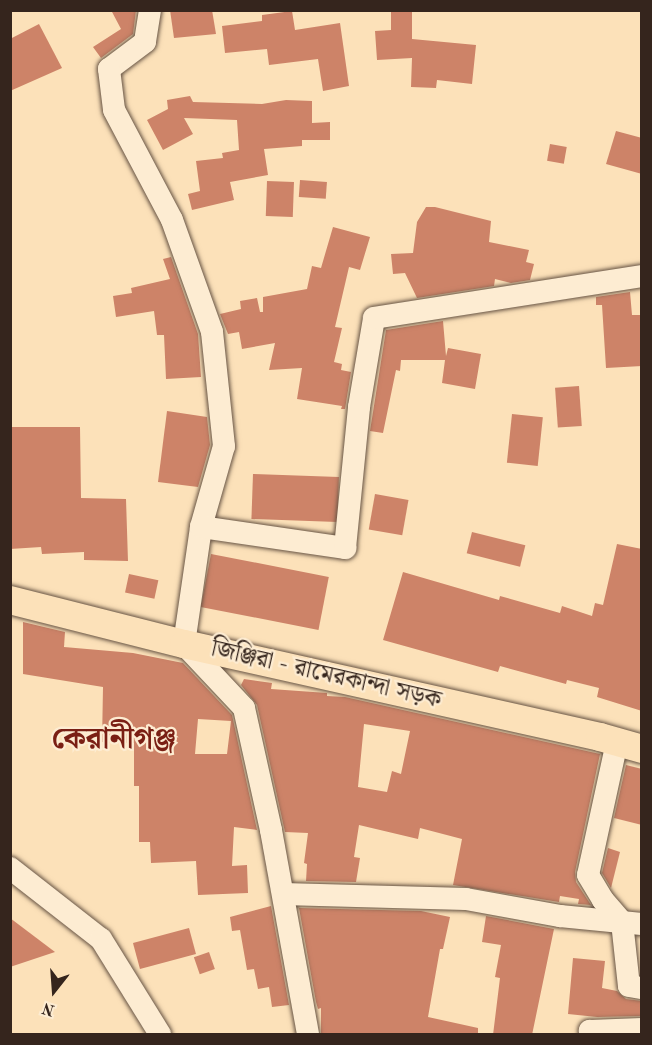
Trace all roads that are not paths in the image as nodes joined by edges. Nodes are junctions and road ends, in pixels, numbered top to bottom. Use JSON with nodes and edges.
{"nodes":[{"id":1,"x":150,"y":10,"type":"edge"},
{"id":2,"x":642,"y":276,"type":"edge"},
{"id":3,"x":201,"y":527,"type":"junction"},
{"id":4,"x":10,"y":600,"type":"edge"},
{"id":5,"x":184,"y":644,"type":"junction"},
{"id":6,"x":629,"y":745,"type":"edge"},
{"id":7,"x":10,"y":868,"type":"edge"},
{"id":8,"x":283,"y":894,"type":"junction"},
{"id":9,"x":632,"y":923,"type":"edge"},
{"id":10,"x":642,"y":988,"type":"edge"},
{"id":11,"x":642,"y":1029,"type":"edge"},
{"id":12,"x":160,"y":1035,"type":"edge"},
{"id":13,"x":308,"y":1035,"type":"edge"},
{"id":14,"x":592,"y":1035,"type":"edge"}],
"edges":[{"from":1,"to":3,"type":"street"},
{"from":2,"to":3,"type":"street"},
{"from":3,"to":5,"type":"street"},
{"from":4,"to":5,"type":"main road","name":"জিঞ্জিরা - রামেরকান্দা সড়ক"},
{"from":5,"to":6,"type":"main road","name":"জিঞ্জিরা - রামেরকান্দা সড়ক"},
{"from":5,"to":8,"type":"street"},
{"from":6,"to":9,"type":"street"},
{"from":7,"to":12,"type":"street"},
{"from":8,"to":9,"type":"street"},
{"from":8,"to":13,"type":"street"},
{"from":9,"to":10,"type":"street"},
{"from":11,"to":14,"type":"street"}]}
